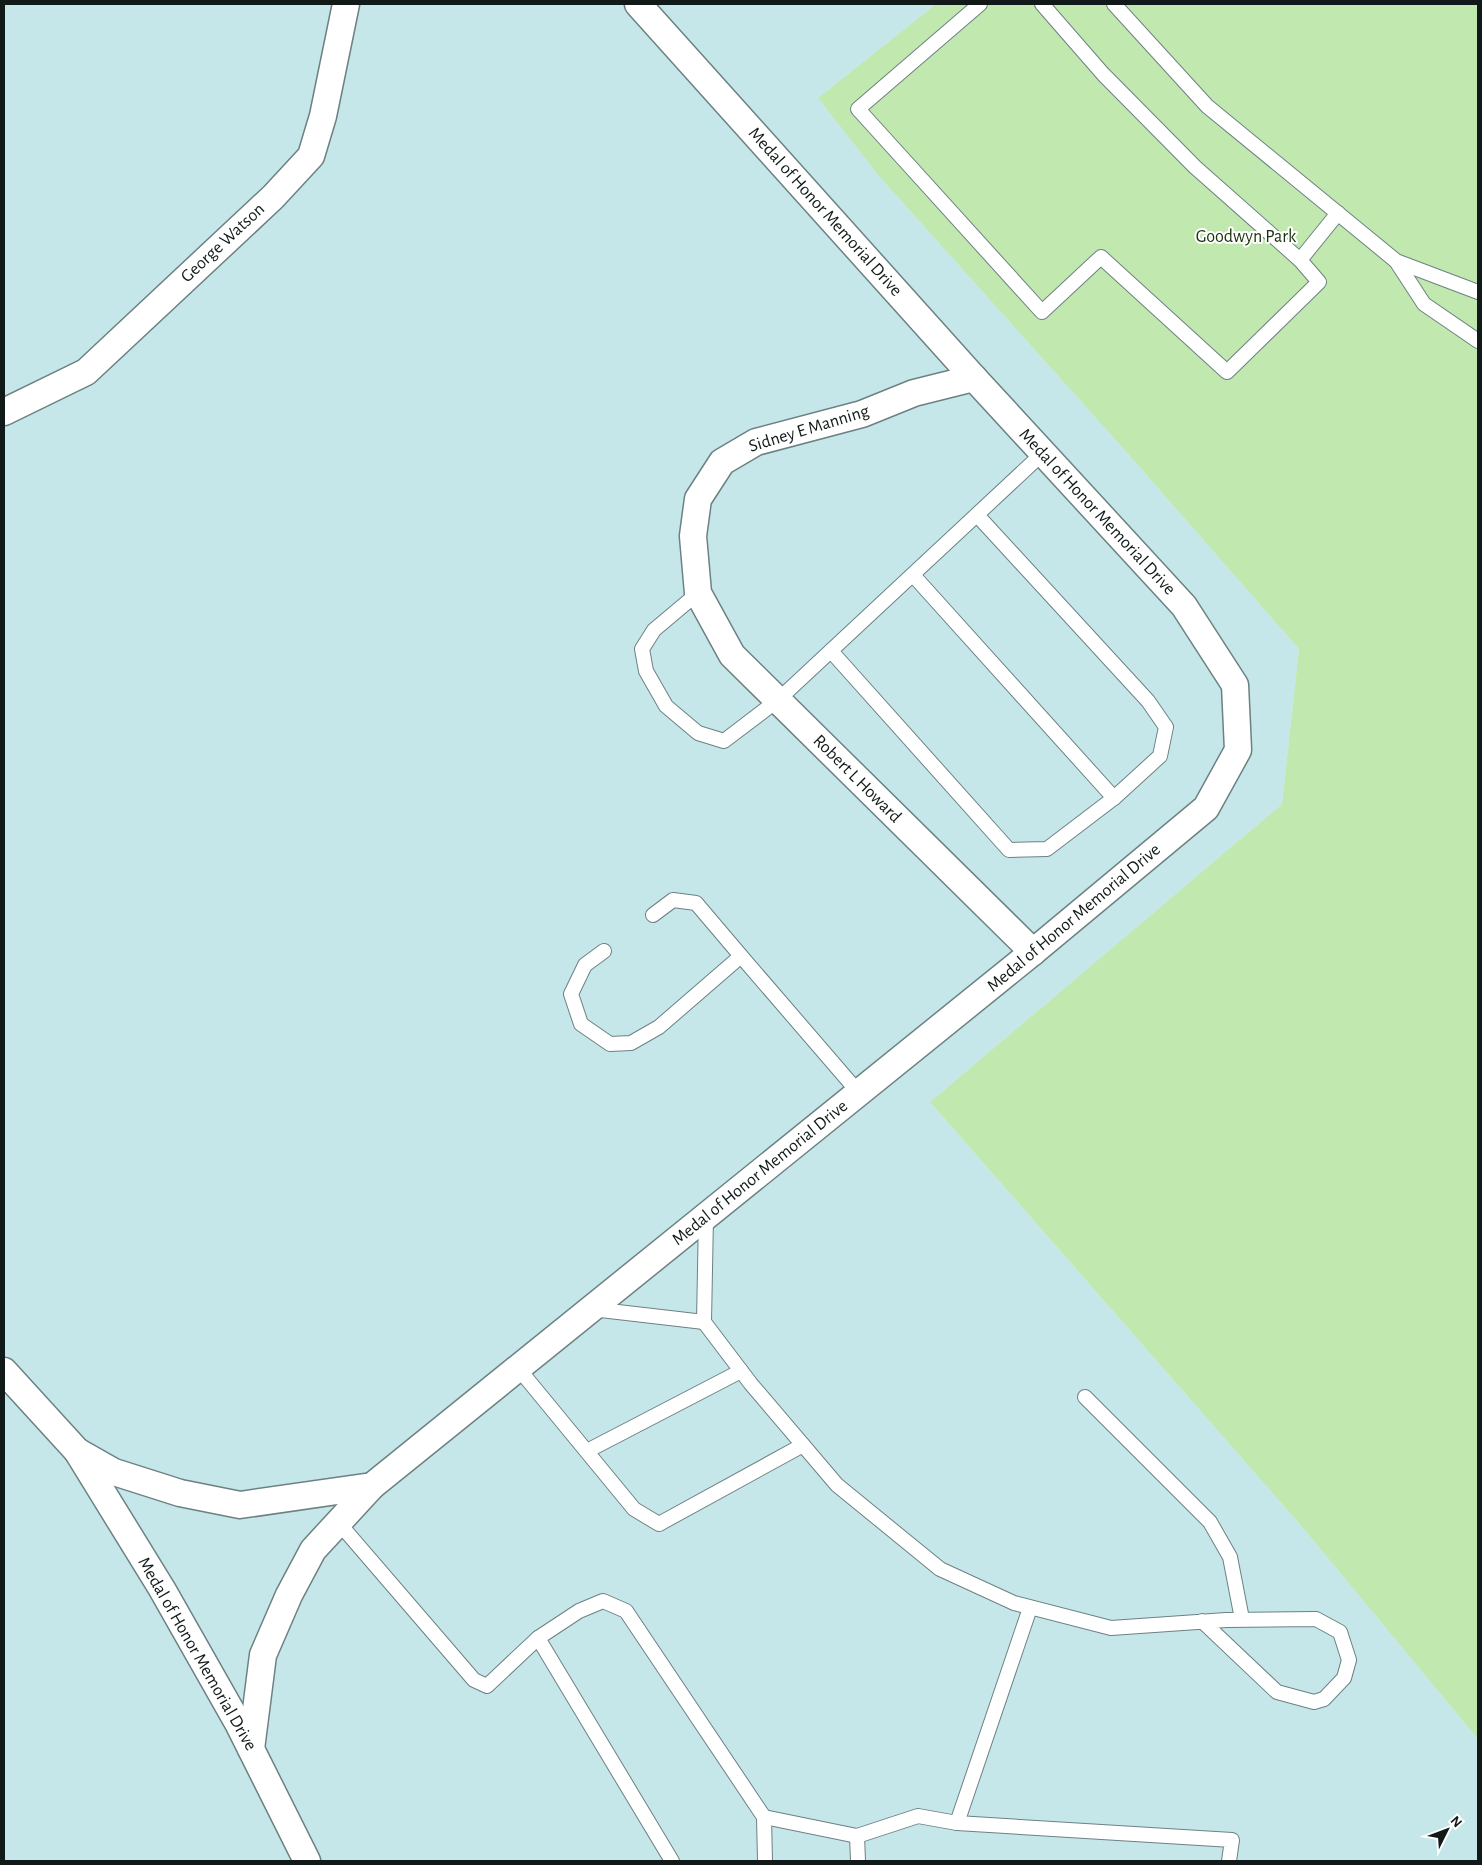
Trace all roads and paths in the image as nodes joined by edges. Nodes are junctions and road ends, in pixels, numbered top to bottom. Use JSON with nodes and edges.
{"nodes":[{"id":1,"x":346,"y":4,"type":"edge"},
{"id":2,"x":638,"y":4,"type":"edge"},
{"id":3,"x":980,"y":4,"type":"edge"},
{"id":4,"x":1042,"y":4,"type":"edge"},
{"id":5,"x":1114,"y":4,"type":"edge"},
{"id":6,"x":1338,"y":214,"type":"junction"},
{"id":7,"x":1300,"y":260,"type":"junction"},
{"id":8,"x":1396,"y":261,"type":"junction"},
{"id":9,"x":1478,"y":292,"type":"edge"},
{"id":10,"x":1478,"y":341,"type":"edge"},
{"id":11,"x":974,"y":378,"type":"junction"},
{"id":12,"x":4,"y":412,"type":"edge"},
{"id":13,"x":1044,"y":454,"type":"junction"},
{"id":14,"x":978,"y":515,"type":"junction"},
{"id":15,"x":913,"y":574,"type":"junction"},
{"id":16,"x":698,"y":593,"type":"junction"},
{"id":17,"x":831,"y":651,"type":"junction"},
{"id":18,"x":778,"y":700,"type":"junction"},
{"id":19,"x":1114,"y":798,"type":"junction"},
{"id":20,"x":653,"y":915,"type":"dead end"},
{"id":21,"x":604,"y":951,"type":"dead end"},
{"id":22,"x":1033,"y":952,"type":"junction"},
{"id":23,"x":741,"y":956,"type":"junction"},
{"id":24,"x":859,"y":1093,"type":"junction"},
{"id":25,"x":706,"y":1217,"type":"junction"},
{"id":26,"x":592,"y":1309,"type":"junction"},
{"id":27,"x":704,"y":1322,"type":"junction"},
{"id":28,"x":518,"y":1368,"type":"junction"},
{"id":29,"x":4,"y":1371,"type":"edge"},
{"id":30,"x":741,"y":1371,"type":"junction"},
{"id":31,"x":1085,"y":1397,"type":"dead end"},
{"id":32,"x":803,"y":1445,"type":"junction"},
{"id":33,"x":77,"y":1451,"type":"junction"},
{"id":34,"x":587,"y":1451,"type":"junction"},
{"id":35,"x":372,"y":1486,"type":"junction"},
{"id":36,"x":338,"y":1522,"type":"junction"},
{"id":37,"x":1030,"y":1608,"type":"junction"},
{"id":38,"x":1242,"y":1620,"type":"junction"},
{"id":39,"x":1202,"y":1621,"type":"junction"},
{"id":40,"x":538,"y":1638,"type":"junction"},
{"id":41,"x":251,"y":1749,"type":"junction"},
{"id":42,"x":764,"y":1817,"type":"junction"},
{"id":43,"x":957,"y":1823,"type":"junction"},
{"id":44,"x":857,"y":1836,"type":"junction"},
{"id":45,"x":307,"y":1861,"type":"edge"},
{"id":46,"x":672,"y":1861,"type":"edge"},
{"id":47,"x":765,"y":1861,"type":"edge"},
{"id":48,"x":858,"y":1861,"type":"edge"},
{"id":49,"x":1229,"y":1861,"type":"edge"}],
"edges":[{"from":1,"to":12,"type":"street","name":"George Watson"},
{"from":2,"to":11,"type":"street","name":"Medal of Honor Memorial Drive"},
{"from":3,"to":7,"type":"lane"},
{"from":4,"to":7,"type":"lane"},
{"from":5,"to":6,"type":"lane"},
{"from":6,"to":7,"type":"lane"},
{"from":6,"to":8,"type":"lane"},
{"from":8,"to":9,"type":"lane"},
{"from":8,"to":10,"type":"lane"},
{"from":11,"to":13,"type":"street","name":"Medal of Honor Memorial Drive"},
{"from":11,"to":16,"type":"street","name":"Sidney E Manning"},
{"from":13,"to":14,"type":"lane"},
{"from":13,"to":22,"type":"street","name":"Medal of Honor Memorial Drive"},
{"from":14,"to":15,"type":"lane"},
{"from":14,"to":19,"type":"lane"},
{"from":15,"to":17,"type":"lane"},
{"from":15,"to":19,"type":"lane"},
{"from":16,"to":18,"type":"street","name":"Robert L Howard"},
{"from":16,"to":18,"type":"lane"},
{"from":17,"to":18,"type":"lane"},
{"from":17,"to":19,"type":"lane"},
{"from":18,"to":22,"type":"street","name":"Robert L Howard"},
{"from":20,"to":23,"type":"lane"},
{"from":21,"to":23,"type":"lane"},
{"from":22,"to":24,"type":"street","name":"Medal of Honor Memorial Drive"},
{"from":23,"to":24,"type":"lane"},
{"from":24,"to":25,"type":"street","name":"Medal of Honor Memorial Drive"},
{"from":25,"to":26,"type":"street","name":"Medal of Honor Memorial Drive"},
{"from":25,"to":27,"type":"lane"},
{"from":26,"to":27,"type":"lane"},
{"from":26,"to":28,"type":"street","name":"Medal of Honor Memorial Drive"},
{"from":27,"to":30,"type":"lane"},
{"from":28,"to":34,"type":"lane"},
{"from":28,"to":35,"type":"street","name":"Medal of Honor Memorial Drive"},
{"from":29,"to":33,"type":"street","name":"Medal of Honor Memorial Drive"},
{"from":30,"to":32,"type":"lane"},
{"from":30,"to":34,"type":"lane"},
{"from":31,"to":38,"type":"lane"},
{"from":32,"to":34,"type":"lane"},
{"from":32,"to":37,"type":"lane"},
{"from":33,"to":35,"type":"street","name":"Medal of Honor Memorial Drive"},
{"from":33,"to":41,"type":"street","name":"Medal of Honor Memorial Drive"},
{"from":35,"to":36,"type":"street"},
{"from":36,"to":40,"type":"lane"},
{"from":36,"to":41,"type":"street"},
{"from":37,"to":39,"type":"lane"},
{"from":37,"to":43,"type":"lane"},
{"from":38,"to":39,"type":"lane"},
{"from":38,"to":39,"type":"lane"},
{"from":40,"to":42,"type":"lane"},
{"from":40,"to":46,"type":"lane"},
{"from":41,"to":45,"type":"street","name":"Medal of Honor Memorial Drive"},
{"from":42,"to":44,"type":"lane"},
{"from":42,"to":47,"type":"lane"},
{"from":43,"to":44,"type":"lane"},
{"from":43,"to":49,"type":"lane"},
{"from":44,"to":48,"type":"lane"}]}
